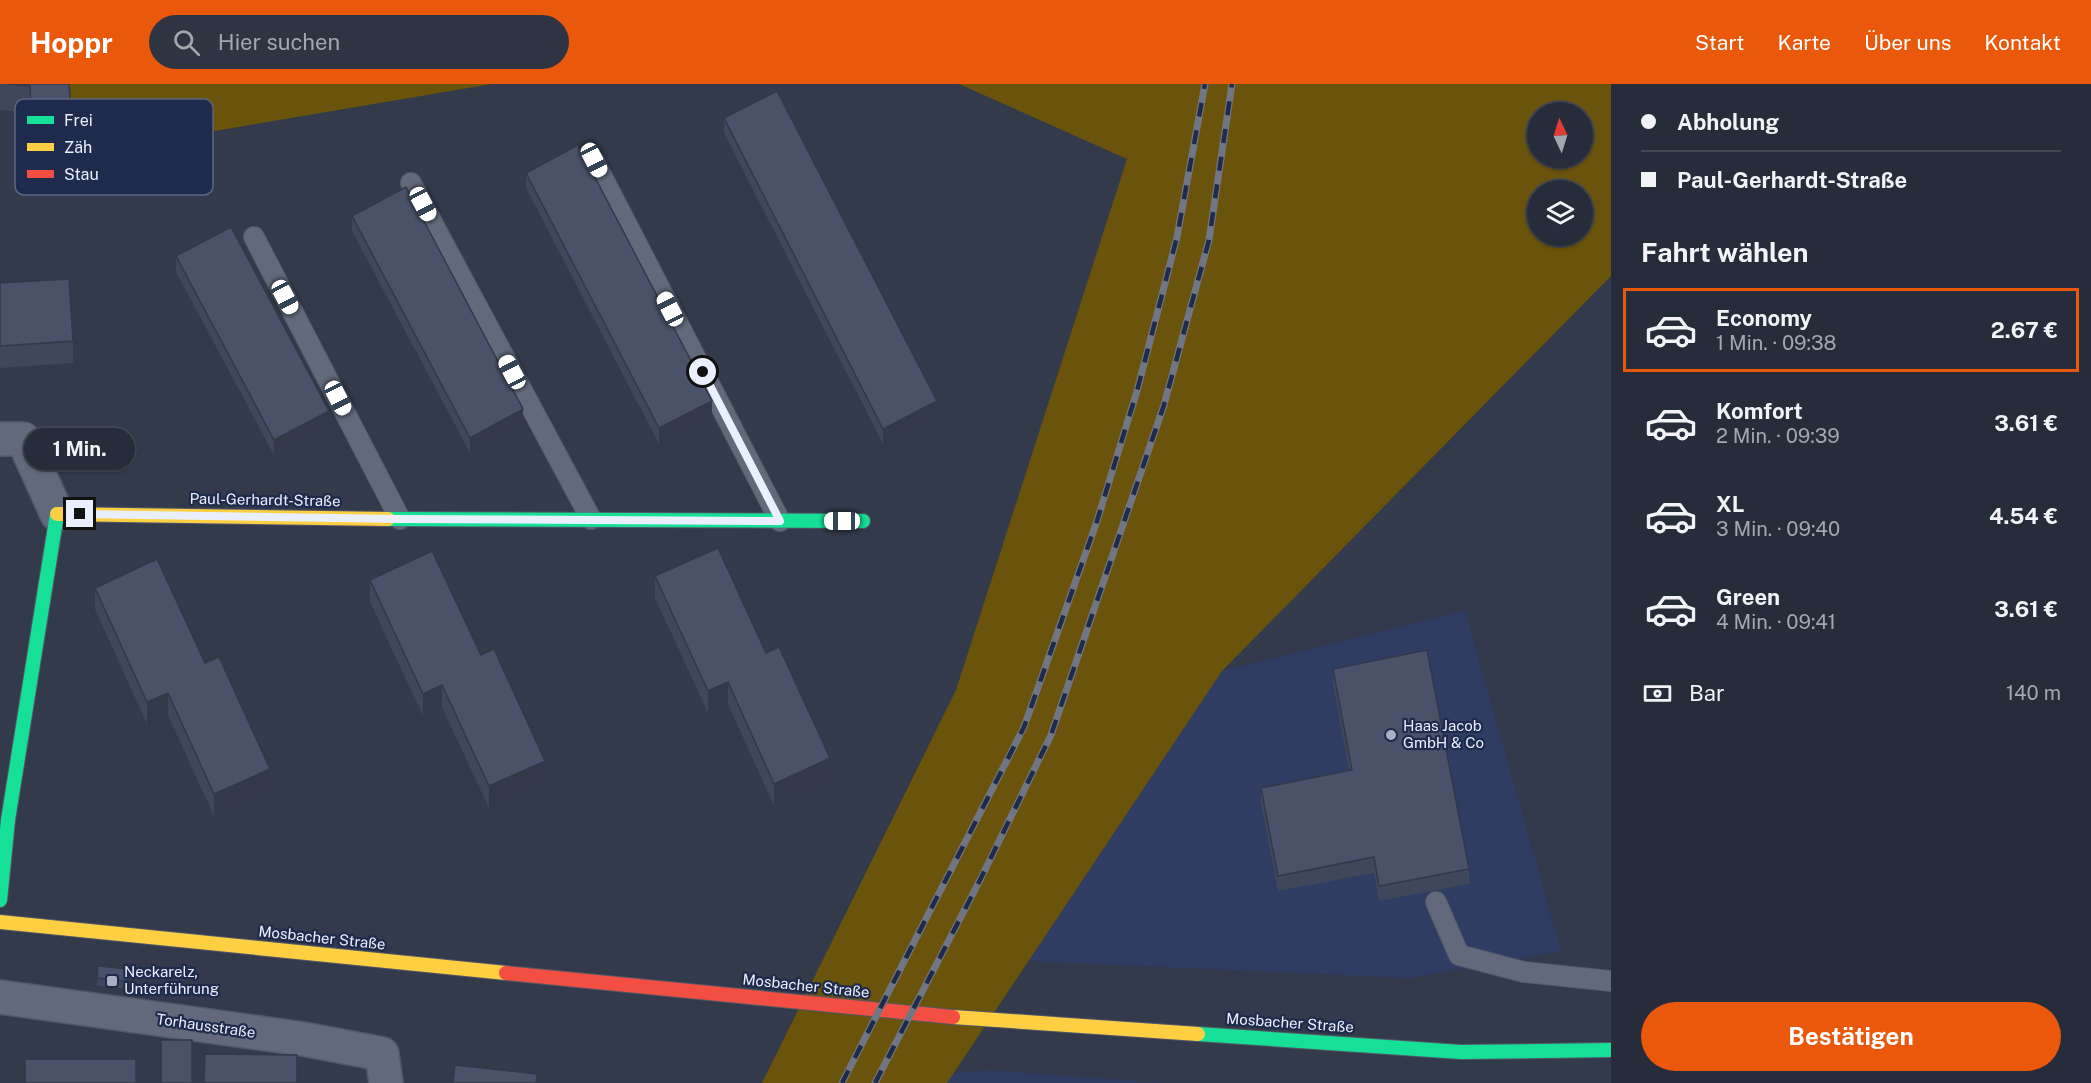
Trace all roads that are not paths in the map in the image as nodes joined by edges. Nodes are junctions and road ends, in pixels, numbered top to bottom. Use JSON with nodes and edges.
{"nodes":[{"id":1,"x":594,"y":160,"type":"dead end"},
{"id":2,"x":411,"y":183,"type":"dead end"},
{"id":3,"x":254,"y":237,"type":"dead end"},
{"id":4,"x":0,"y":439,"type":"edge"},
{"id":5,"x":57,"y":514,"type":"junction"},
{"id":6,"x":400,"y":519,"type":"junction"},
{"id":7,"x":591,"y":519,"type":"junction"},
{"id":8,"x":780,"y":521,"type":"junction"},
{"id":9,"x":863,"y":521,"type":"dead end"},
{"id":10,"x":0,"y":900,"type":"edge"},
{"id":11,"x":1436,"y":902,"type":"dead end"},
{"id":12,"x":0,"y":922,"type":"edge"},
{"id":13,"x":1611,"y":981,"type":"edge"},
{"id":14,"x":0,"y":997,"type":"edge"},
{"id":15,"x":1611,"y":1050,"type":"edge"},
{"id":16,"x":386,"y":1083,"type":"edge"}],
"edges":[{"from":1,"to":8,"type":"lane"},
{"from":2,"to":7,"type":"lane"},
{"from":3,"to":6,"type":"lane"},
{"from":4,"to":5,"type":"street"},
{"from":5,"to":6,"type":"street","name":"Paul-Gerhardt-Straße"},
{"from":5,"to":10,"type":"street"},
{"from":6,"to":7,"type":"street","name":"Paul-Gerhardt-Straße"},
{"from":7,"to":8,"type":"street","name":"Paul-Gerhardt-Straße"},
{"from":8,"to":9,"type":"street","name":"Paul-Gerhardt-Straße"},
{"from":11,"to":13,"type":"lane"},
{"from":12,"to":15,"type":"street","name":"Mosbacher Straße"},
{"from":14,"to":16,"type":"street","name":"Torhausstraße"}]}
